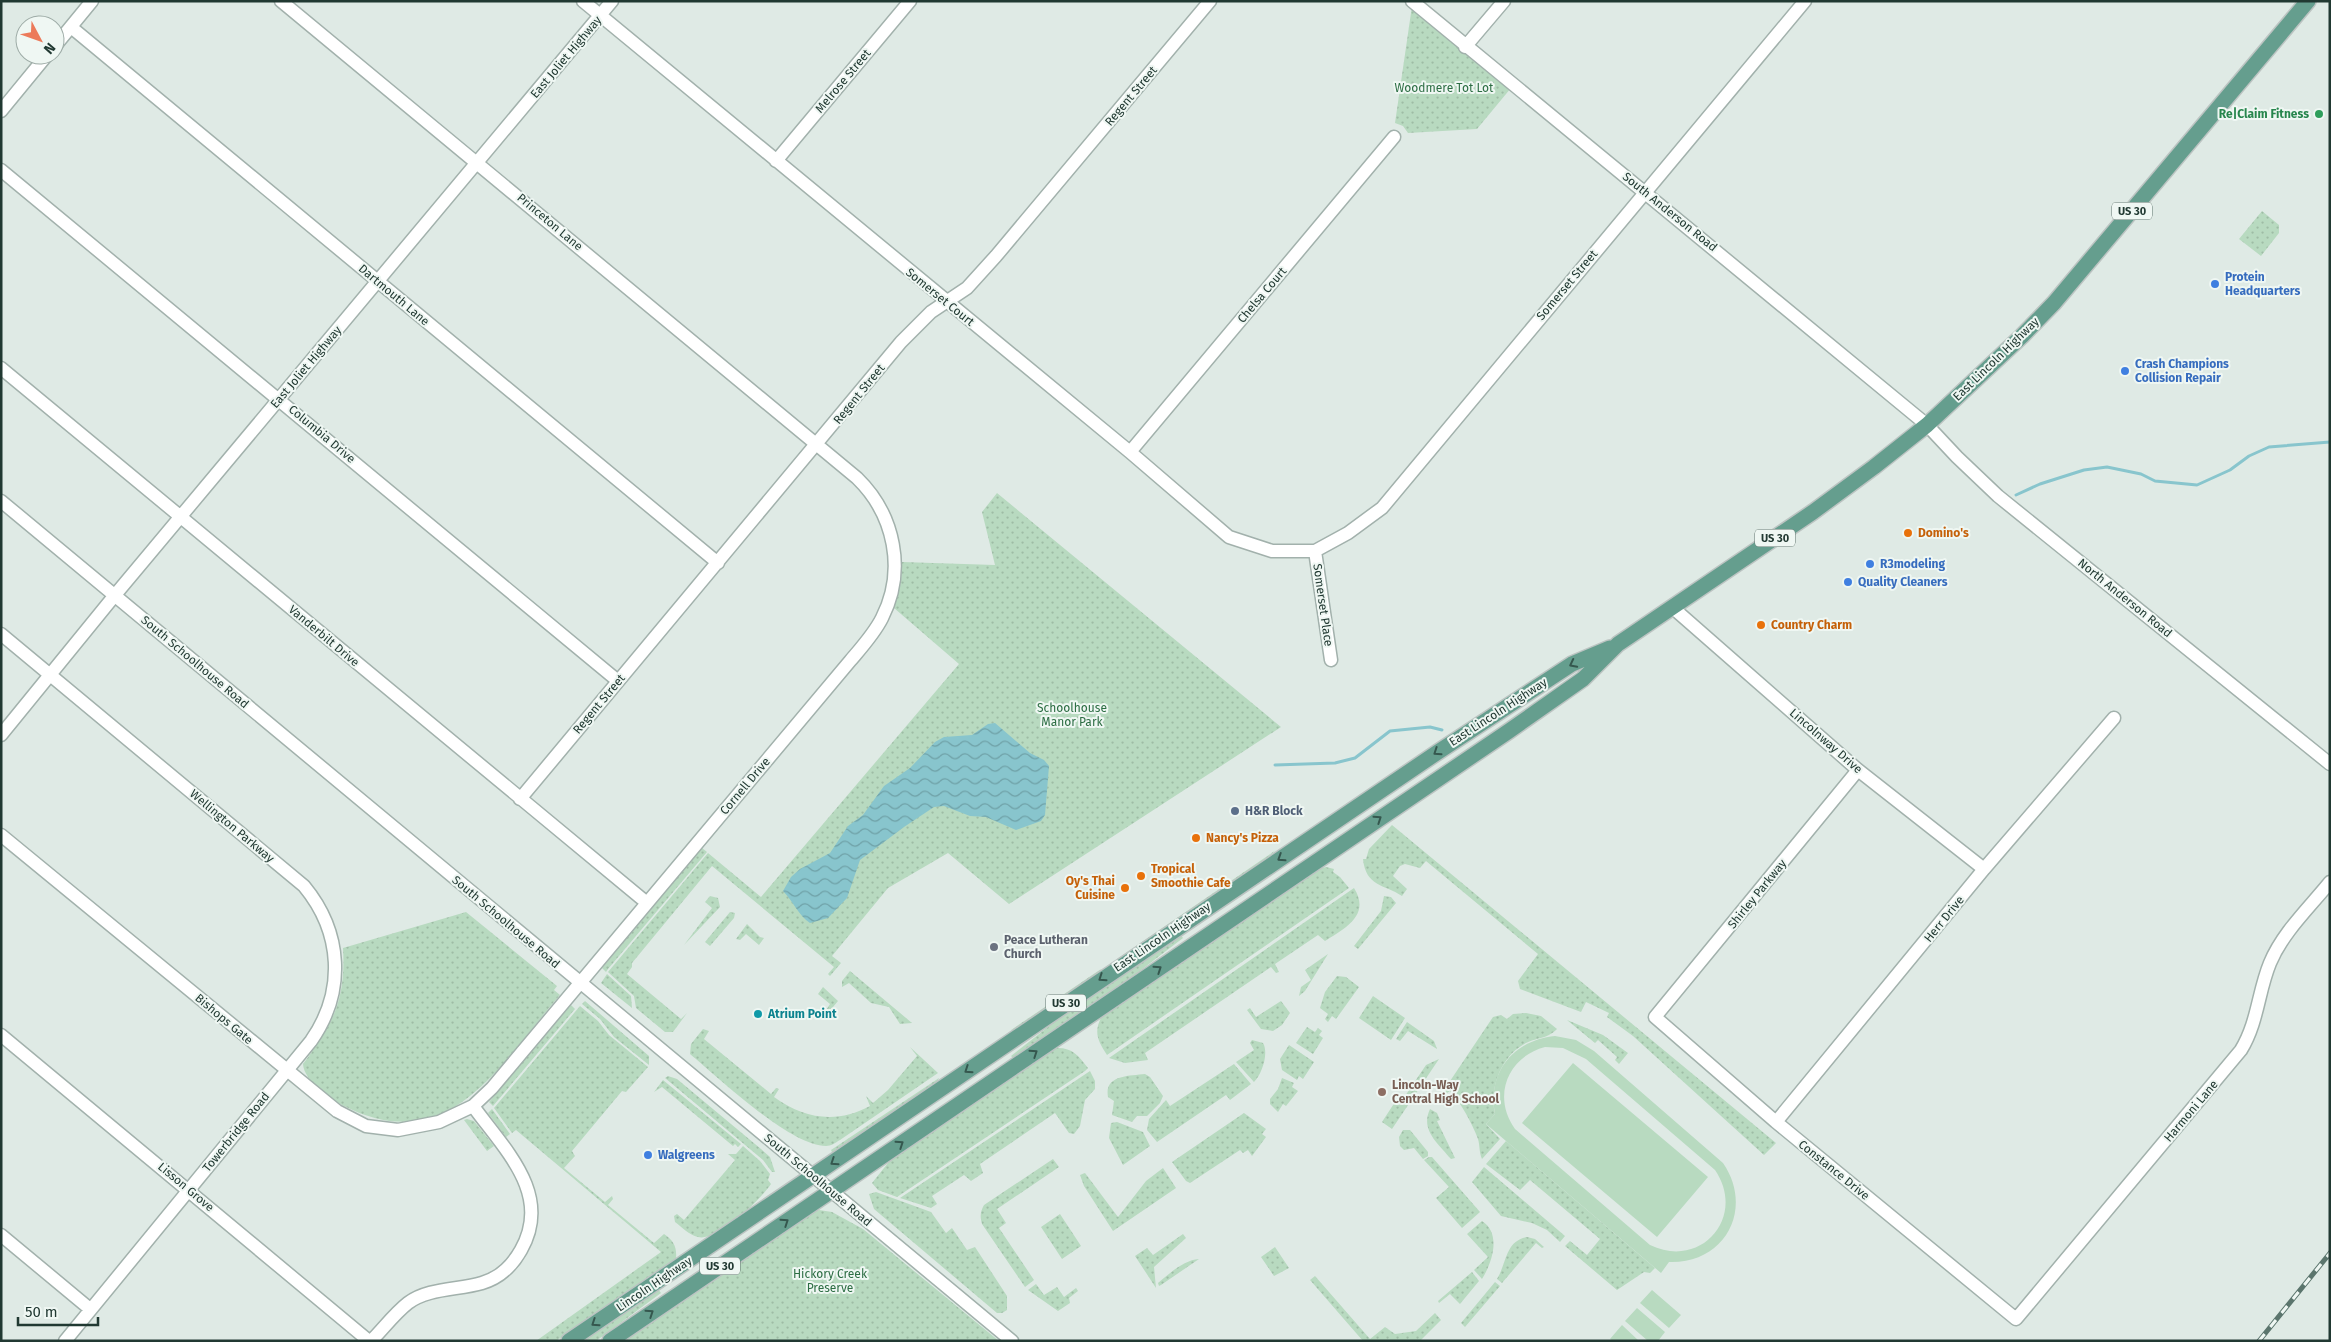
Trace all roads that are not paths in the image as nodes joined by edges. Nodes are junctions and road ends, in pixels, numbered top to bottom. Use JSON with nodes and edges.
{"nodes":[{"id":1,"x":92,"y":1,"type":"edge"},
{"id":2,"x":281,"y":1,"type":"edge"},
{"id":3,"x":583,"y":1,"type":"edge"},
{"id":4,"x":612,"y":1,"type":"edge"},
{"id":5,"x":910,"y":1,"type":"edge"},
{"id":6,"x":1210,"y":1,"type":"edge"},
{"id":7,"x":1412,"y":1,"type":"edge"},
{"id":8,"x":1504,"y":1,"type":"edge"},
{"id":9,"x":1805,"y":1,"type":"edge"},
{"id":10,"x":2308,"y":1,"type":"edge"},
{"id":11,"x":600,"y":16,"type":"junction"},
{"id":12,"x":70,"y":27,"type":"junction"},
{"id":13,"x":65,"y":33,"type":"edge"},
{"id":14,"x":1465,"y":47,"type":"junction"},
{"id":15,"x":39,"y":65,"type":"edge"},
{"id":16,"x":1,"y":111,"type":"edge"},
{"id":17,"x":1394,"y":137,"type":"dead end"},
{"id":18,"x":776,"y":161,"type":"junction"},
{"id":19,"x":477,"y":162,"type":"junction"},
{"id":20,"x":1,"y":170,"type":"edge"},
{"id":21,"x":1646,"y":192,"type":"junction"},
{"id":22,"x":378,"y":281,"type":"junction"},
{"id":23,"x":945,"y":302,"type":"junction"},
{"id":24,"x":1,"y":368,"type":"edge"},
{"id":25,"x":279,"y":399,"type":"junction"},
{"id":26,"x":1927,"y":425,"type":"junction"},
{"id":27,"x":818,"y":444,"type":"junction"},
{"id":28,"x":1130,"y":452,"type":"junction"},
{"id":29,"x":1,"y":501,"type":"edge"},
{"id":30,"x":180,"y":517,"type":"junction"},
{"id":31,"x":1315,"y":551,"type":"junction"},
{"id":32,"x":718,"y":563,"type":"junction"},
{"id":33,"x":115,"y":595,"type":"junction"},
{"id":34,"x":1672,"y":607,"type":"junction"},
{"id":35,"x":1,"y":634,"type":"edge"},
{"id":36,"x":1618,"y":644,"type":"junction"},
{"id":37,"x":1330,"y":660,"type":"dead end"},
{"id":38,"x":50,"y":675,"type":"junction"},
{"id":39,"x":618,"y":681,"type":"junction"},
{"id":40,"x":2114,"y":718,"type":"dead end"},
{"id":41,"x":1,"y":734,"type":"edge"},
{"id":42,"x":2330,"y":764,"type":"edge"},
{"id":43,"x":1858,"y":770,"type":"junction"},
{"id":44,"x":520,"y":799,"type":"junction"},
{"id":45,"x":1,"y":835,"type":"edge"},
{"id":46,"x":1984,"y":869,"type":"junction"},
{"id":47,"x":2330,"y":882,"type":"edge"},
{"id":48,"x":647,"y":903,"type":"junction"},
{"id":49,"x":580,"y":983,"type":"junction"},
{"id":50,"x":1655,"y":1018,"type":"joint"},
{"id":51,"x":1,"y":1035,"type":"edge"},
{"id":52,"x":287,"y":1071,"type":"junction"},
{"id":53,"x":473,"y":1106,"type":"junction"},
{"id":54,"x":1776,"y":1122,"type":"junction"},
{"id":55,"x":813,"y":1176,"type":"junction"},
{"id":56,"x":189,"y":1189,"type":"junction"},
{"id":57,"x":830,"y":1191,"type":"junction"},
{"id":58,"x":1,"y":1235,"type":"edge"},
{"id":59,"x":90,"y":1309,"type":"junction"},
{"id":60,"x":2016,"y":1319,"type":"joint"},
{"id":61,"x":64,"y":1341,"type":"edge"},
{"id":62,"x":370,"y":1341,"type":"edge"},
{"id":63,"x":569,"y":1341,"type":"edge"},
{"id":64,"x":610,"y":1341,"type":"edge"},
{"id":65,"x":1012,"y":1341,"type":"edge"}],
"edges":[{"from":1,"to":12,"type":"street"},
{"from":2,"to":19,"type":"street","name":"Princeton Lane"},
{"from":3,"to":11,"type":"street","name":"Somerset Court"},
{"from":4,"to":11,"type":"street","name":"East Joliet Highway"},
{"from":5,"to":18,"type":"street","name":"Melrose Street"},
{"from":6,"to":23,"type":"street","name":"Regent Street"},
{"from":7,"to":14,"type":"street","name":"South Anderson Road"},
{"from":8,"to":14,"type":"street"},
{"from":9,"to":21,"type":"street","name":"Somerset Street"},
{"from":10,"to":26,"type":"main road","name":"East Lincoln Highway","number":"US 30"},
{"from":11,"to":18,"type":"street","name":"Somerset Court"},
{"from":11,"to":19,"type":"street","name":"East Joliet Highway"},
{"from":12,"to":13,"type":"street"},
{"from":12,"to":22,"type":"street","name":"Dartmouth Lane"},
{"from":14,"to":21,"type":"street","name":"South Anderson Road"},
{"from":15,"to":16,"type":"street"},
{"from":17,"to":28,"type":"street","name":"Chelsa Court"},
{"from":18,"to":23,"type":"street","name":"Somerset Court"},
{"from":19,"to":22,"type":"street","name":"East Joliet Highway"},
{"from":19,"to":27,"type":"street","name":"Princeton Lane"},
{"from":20,"to":25,"type":"street","name":"Columbia Drive"},
{"from":21,"to":26,"type":"street","name":"South Anderson Road"},
{"from":21,"to":31,"type":"street","name":"Somerset Street"},
{"from":22,"to":25,"type":"street","name":"East Joliet Highway"},
{"from":22,"to":32,"type":"street","name":"Dartmouth Lane"},
{"from":23,"to":27,"type":"street","name":"Regent Street"},
{"from":23,"to":28,"type":"street","name":"Somerset Court"},
{"from":24,"to":30,"type":"street","name":"Vanderbilt Drive"},
{"from":25,"to":30,"type":"street","name":"East Joliet Highway"},
{"from":25,"to":39,"type":"street","name":"Columbia Drive"},
{"from":26,"to":34,"type":"main road","name":"East Lincoln Highway","number":"US 30"},
{"from":26,"to":42,"type":"street","name":"North Anderson Road"},
{"from":27,"to":32,"type":"street","name":"Regent Street"},
{"from":27,"to":48,"type":"street","name":"Cornell Drive"},
{"from":28,"to":31,"type":"street","name":"Somerset Court"},
{"from":29,"to":33,"type":"street","name":"South Schoolhouse Road"},
{"from":30,"to":33,"type":"street","name":"East Joliet Highway"},
{"from":30,"to":44,"type":"street","name":"Vanderbilt Drive"},
{"from":31,"to":37,"type":"street","name":"Somerset Place"},
{"from":32,"to":39,"type":"street","name":"Regent Street"},
{"from":33,"to":38,"type":"street","name":"East Joliet Highway"},
{"from":33,"to":49,"type":"street","name":"South Schoolhouse Road"},
{"from":34,"to":36,"type":"main road","name":"East Lincoln Highway","number":"US 30"},
{"from":34,"to":43,"type":"street","name":"Lincolnway Drive"},
{"from":35,"to":38,"type":"street","name":"Wellington Parkway"},
{"from":36,"to":55,"type":"main road","name":"East Lincoln Highway","number":"US 30","one_way":true},
{"from":57,"to":36,"type":"main road","name":"East Lincoln Highway","number":"US 30","one_way":true},
{"from":38,"to":41,"type":"street","name":"East Joliet Highway"},
{"from":38,"to":52,"type":"street","name":"Wellington Parkway"},
{"from":39,"to":44,"type":"street","name":"Regent Street"},
{"from":40,"to":46,"type":"street","name":"Herr Drive"},
{"from":43,"to":46,"type":"street","name":"Lincolnway Drive"},
{"from":43,"to":50,"type":"street","name":"Shirley Parkway"},
{"from":44,"to":48,"type":"street","name":"Vanderbilt Drive"},
{"from":45,"to":52,"type":"street","name":"Bishops Gate"},
{"from":46,"to":54,"type":"street","name":"Herr Drive"},
{"from":47,"to":60,"type":"street","name":"Harmoni Lane"},
{"from":48,"to":49,"type":"street","name":"Cornell Drive"},
{"from":49,"to":53,"type":"street","name":"Cornell Drive"},
{"from":49,"to":55,"type":"street","name":"South Schoolhouse Road"},
{"from":50,"to":54,"type":"street","name":"Constance Drive"},
{"from":51,"to":56,"type":"street","name":"Lisson Grove"},
{"from":52,"to":53,"type":"street","name":"Bishops Gate"},
{"from":52,"to":56,"type":"street","name":"Towerbridge Road"},
{"from":53,"to":62,"type":"street"},
{"from":54,"to":60,"type":"street","name":"Constance Drive"},
{"from":55,"to":57,"type":"street","name":"South Schoolhouse Road"},
{"from":55,"to":63,"type":"main road","name":"Lincoln Highway","number":"US 30","one_way":true},
{"from":56,"to":59,"type":"street","name":"Towerbridge Road"},
{"from":56,"to":62,"type":"street","name":"Lisson Grove"},
{"from":64,"to":57,"type":"main road","name":"Lincoln Highway","number":"US 30","one_way":true},
{"from":57,"to":65,"type":"street","name":"South Schoolhouse Road"},
{"from":58,"to":59,"type":"street"},
{"from":59,"to":61,"type":"street","name":"Towerbridge Road"}]}
